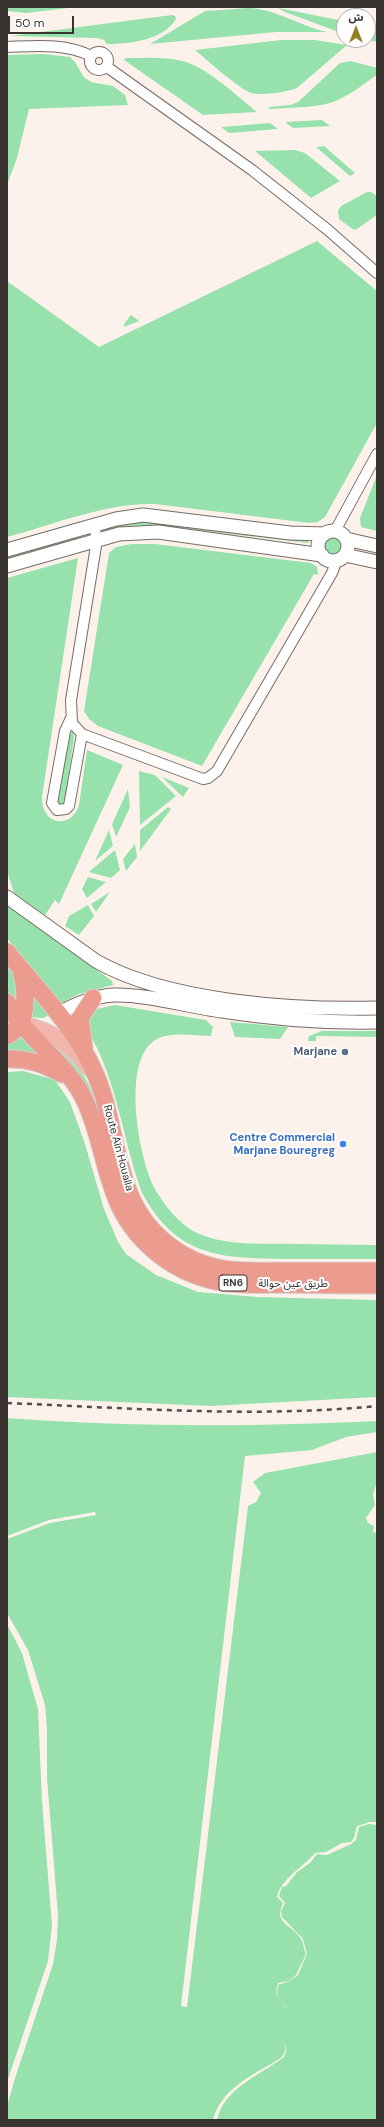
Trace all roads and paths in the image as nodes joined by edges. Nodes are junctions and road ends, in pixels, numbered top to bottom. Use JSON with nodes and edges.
{"nodes":[{"id":1,"x":7,"y":47,"type":"edge"},
{"id":2,"x":377,"y":273,"type":"edge"},
{"id":3,"x":377,"y":454,"type":"edge"},
{"id":4,"x":94,"y":525,"type":"junction"},
{"id":5,"x":330,"y":532,"type":"junction"},
{"id":6,"x":346,"y":539,"type":"junction"},
{"id":7,"x":97,"y":540,"type":"junction"},
{"id":8,"x":377,"y":546,"type":"edge"},
{"id":9,"x":7,"y":550,"type":"edge"},
{"id":10,"x":322,"y":555,"type":"junction"},
{"id":11,"x":341,"y":558,"type":"junction"},
{"id":12,"x":377,"y":562,"type":"edge"},
{"id":13,"x":7,"y":566,"type":"edge"},
{"id":14,"x":71,"y":718,"type":"junction"},
{"id":15,"x":82,"y":734,"type":"junction"},
{"id":16,"x":7,"y":897,"type":"edge"},
{"id":17,"x":7,"y":952,"type":"edge"},
{"id":18,"x":20,"y":968,"type":"junction"},
{"id":19,"x":93,"y":998,"type":"junction"},
{"id":20,"x":7,"y":1002,"type":"edge"},
{"id":21,"x":377,"y":1008,"type":"edge"},
{"id":22,"x":57,"y":1014,"type":"junction"},
{"id":23,"x":377,"y":1022,"type":"edge"},
{"id":24,"x":22,"y":1026,"type":"edge"},
{"id":25,"x":7,"y":1037,"type":"edge"},
{"id":26,"x":84,"y":1052,"type":"junction"},
{"id":27,"x":7,"y":1059,"type":"edge"},
{"id":28,"x":71,"y":1078,"type":"junction"},
{"id":29,"x":101,"y":1088,"type":"junction"},
{"id":30,"x":120,"y":1206,"type":"joint"},
{"id":31,"x":248,"y":1271,"type":"joint"},
{"id":32,"x":377,"y":1271,"type":"edge"},
{"id":33,"x":377,"y":1285,"type":"edge"}],
"edges":[{"from":1,"to":2,"type":"street"},
{"from":3,"to":5,"type":"street"},
{"from":4,"to":5,"type":"street"},
{"from":4,"to":7,"type":"street"},
{"from":4,"to":9,"type":"street"},
{"from":5,"to":6,"type":"street"},
{"from":5,"to":10,"type":"street"},
{"from":6,"to":8,"type":"street"},
{"from":6,"to":11,"type":"street"},
{"from":7,"to":10,"type":"street"},
{"from":7,"to":13,"type":"street"},
{"from":7,"to":14,"type":"street"},
{"from":10,"to":11,"type":"street"},
{"from":11,"to":12,"type":"street"},
{"from":11,"to":15,"type":"street"},
{"from":14,"to":15,"type":"street"},
{"from":14,"to":15,"type":"street"},
{"from":16,"to":21,"type":"street"},
{"from":17,"to":18,"type":"highway","name":"Route Aïn Houalla"},
{"from":18,"to":22,"type":"highway","name":"Route Aïn Houalla"},
{"from":18,"to":24,"type":"highway"},
{"from":19,"to":22,"type":"street"},
{"from":19,"to":23,"type":"street"},
{"from":19,"to":26,"type":"highway"},
{"from":20,"to":24,"type":"highway","name":"Route Aïn Houalla"},
{"from":22,"to":24,"type":"main road"},
{"from":22,"to":26,"type":"highway","name":"Route Aïn Houalla","number":"RN6"},
{"from":24,"to":25,"type":"highway"},
{"from":24,"to":28,"type":"highway","name":"Route Aïn Houalla","number":"RN6"},
{"from":24,"to":29,"type":"main road"},
{"from":26,"to":29,"type":"highway","name":"Route Aïn Houalla","number":"RN6"},
{"from":27,"to":28,"type":"highway"},
{"from":28,"to":30,"type":"highway","name":"Route Aïn Houalla","number":"RN6"},
{"from":29,"to":31,"type":"highway","name":"Route Aïn Houalla","number":"RN6"},
{"from":30,"to":33,"type":"highway","name":"طريق عين حوالة","number":"RN6"},
{"from":31,"to":32,"type":"highway","name":"طريق عين حوالة","number":"RN6"}]}
